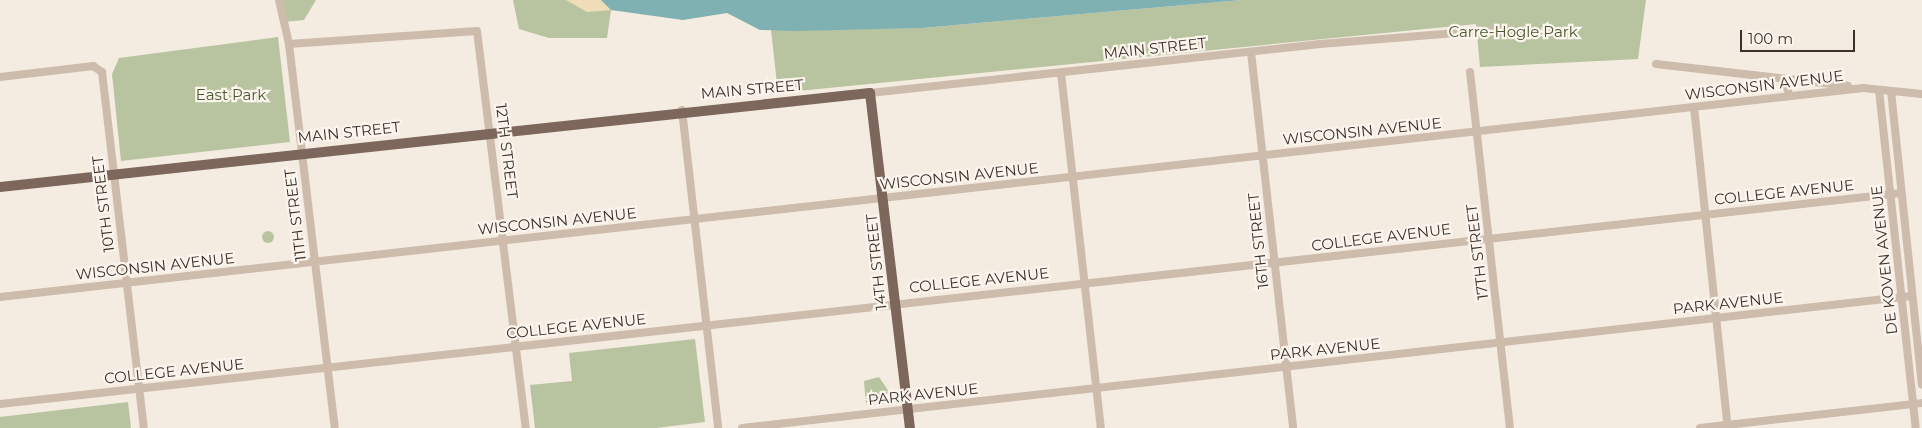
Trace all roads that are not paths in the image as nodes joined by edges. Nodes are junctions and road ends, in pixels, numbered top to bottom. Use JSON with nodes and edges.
{"nodes":[{"id":1,"x":278,"y":0,"type":"edge"},
{"id":2,"x":1508,"y":29,"type":"dead end"},
{"id":3,"x":288,"y":44,"type":"junction"},
{"id":4,"x":1251,"y":52,"type":"junction"},
{"id":5,"x":1656,"y":64,"type":"dead end"},
{"id":6,"x":1470,"y":72,"type":"dead end"},
{"id":7,"x":1060,"y":73,"type":"junction"},
{"id":8,"x":0,"y":77,"type":"edge"},
{"id":9,"x":1784,"y":79,"type":"junction"},
{"id":10,"x":1863,"y":88,"type":"junction"},
{"id":11,"x":1879,"y":90,"type":"junction"},
{"id":12,"x":1890,"y":91,"type":"junction"},
{"id":13,"x":870,"y":93,"type":"junction"},
{"id":14,"x":1922,"y":94,"type":"edge"},
{"id":15,"x":1790,"y":96,"type":"junction"},
{"id":16,"x":1694,"y":107,"type":"junction"},
{"id":17,"x":682,"y":110,"type":"junction"},
{"id":18,"x":491,"y":132,"type":"junction"},
{"id":19,"x":1477,"y":132,"type":"junction"},
{"id":20,"x":302,"y":153,"type":"junction"},
{"id":21,"x":1262,"y":156,"type":"junction"},
{"id":22,"x":113,"y":174,"type":"junction"},
{"id":23,"x":1073,"y":177,"type":"junction"},
{"id":24,"x":0,"y":187,"type":"edge"},
{"id":25,"x":1901,"y":193,"type":"junction"},
{"id":26,"x":1891,"y":194,"type":"junction"},
{"id":27,"x":884,"y":198,"type":"junction"},
{"id":28,"x":1706,"y":215,"type":"junction"},
{"id":29,"x":694,"y":219,"type":"junction"},
{"id":30,"x":1489,"y":240,"type":"junction"},
{"id":31,"x":505,"y":241,"type":"junction"},
{"id":32,"x":314,"y":262,"type":"junction"},
{"id":33,"x":1275,"y":264,"type":"junction"},
{"id":34,"x":1085,"y":282,"type":"junction"},
{"id":35,"x":126,"y":284,"type":"junction"},
{"id":36,"x":1912,"y":296,"type":"junction"},
{"id":37,"x":0,"y":297,"type":"edge"},
{"id":38,"x":1902,"y":297,"type":"junction"},
{"id":39,"x":895,"y":304,"type":"junction"},
{"id":40,"x":1717,"y":318,"type":"junction"},
{"id":41,"x":705,"y":326,"type":"junction"},
{"id":42,"x":1501,"y":343,"type":"junction"},
{"id":43,"x":516,"y":346,"type":"junction"},
{"id":44,"x":1286,"y":367,"type":"junction"},
{"id":45,"x":327,"y":368,"type":"junction"},
{"id":46,"x":1922,"y":384,"type":"edge"},
{"id":47,"x":1097,"y":388,"type":"junction"},
{"id":48,"x":140,"y":389,"type":"junction"},
{"id":49,"x":1922,"y":403,"type":"edge"},
{"id":50,"x":0,"y":404,"type":"edge"},
{"id":51,"x":1913,"y":404,"type":"junction"},
{"id":52,"x":907,"y":409,"type":"junction"},
{"id":53,"x":1728,"y":426,"type":"edge"},
{"id":54,"x":144,"y":428,"type":"edge"},
{"id":55,"x":335,"y":428,"type":"edge"},
{"id":56,"x":526,"y":428,"type":"edge"},
{"id":57,"x":718,"y":428,"type":"edge"},
{"id":58,"x":742,"y":428,"type":"edge"},
{"id":59,"x":910,"y":428,"type":"edge"},
{"id":60,"x":1101,"y":428,"type":"edge"},
{"id":61,"x":1292,"y":428,"type":"edge"},
{"id":62,"x":1510,"y":428,"type":"edge"},
{"id":63,"x":1700,"y":428,"type":"edge"},
{"id":64,"x":1916,"y":428,"type":"edge"}],
"edges":[{"from":1,"to":3,"type":"street","name":"11TH STREET"},
{"from":2,"to":4,"type":"street","name":"MAIN STREET"},
{"from":3,"to":18,"type":"street","name":"12TH STREET"},
{"from":3,"to":20,"type":"street","name":"11TH STREET"},
{"from":4,"to":7,"type":"street","name":"MAIN STREET"},
{"from":4,"to":21,"type":"street","name":"16TH STREET"},
{"from":5,"to":9,"type":"street"},
{"from":6,"to":19,"type":"street","name":"17TH STREET"},
{"from":7,"to":13,"type":"street","name":"MAIN STREET"},
{"from":7,"to":23,"type":"street"},
{"from":8,"to":22,"type":"street","name":"10TH STREET"},
{"from":9,"to":10,"type":"street"},
{"from":9,"to":15,"type":"street"},
{"from":10,"to":11,"type":"street","name":"WISCONSIN AVENUE"},
{"from":10,"to":15,"type":"street","name":"WISCONSIN AVENUE"},
{"from":11,"to":12,"type":"street","name":"WISCONSIN AVENUE"},
{"from":11,"to":26,"type":"street","name":"DE KOVEN AVENUE"},
{"from":12,"to":14,"type":"street","name":"WISCONSIN AVENUE"},
{"from":12,"to":25,"type":"street","name":"DE KOVEN AVENUE"},
{"from":13,"to":17,"type":"main road","name":"MAIN STREET"},
{"from":13,"to":27,"type":"main road","name":"14TH STREET"},
{"from":15,"to":16,"type":"street","name":"WISCONSIN AVENUE"},
{"from":16,"to":19,"type":"street","name":"WISCONSIN AVENUE"},
{"from":16,"to":28,"type":"street"},
{"from":17,"to":18,"type":"main road","name":"MAIN STREET"},
{"from":17,"to":29,"type":"street"},
{"from":18,"to":20,"type":"main road","name":"MAIN STREET"},
{"from":18,"to":31,"type":"street","name":"12TH STREET"},
{"from":19,"to":21,"type":"street","name":"WISCONSIN AVENUE"},
{"from":19,"to":30,"type":"street","name":"17TH STREET"},
{"from":20,"to":22,"type":"main road","name":"MAIN STREET"},
{"from":20,"to":32,"type":"street","name":"11TH STREET"},
{"from":21,"to":23,"type":"street","name":"WISCONSIN AVENUE"},
{"from":21,"to":33,"type":"street","name":"16TH STREET"},
{"from":22,"to":24,"type":"main road","name":"MAIN STREET"},
{"from":22,"to":35,"type":"street","name":"10TH STREET"},
{"from":23,"to":27,"type":"street","name":"WISCONSIN AVENUE"},
{"from":23,"to":34,"type":"street"},
{"from":25,"to":26,"type":"street","name":"COLLEGE AVENUE"},
{"from":25,"to":36,"type":"street","name":"DE KOVEN AVENUE"},
{"from":26,"to":28,"type":"street","name":"COLLEGE AVENUE"},
{"from":26,"to":38,"type":"street","name":"DE KOVEN AVENUE"},
{"from":27,"to":29,"type":"street","name":"WISCONSIN AVENUE"},
{"from":27,"to":39,"type":"main road","name":"14TH STREET"},
{"from":28,"to":30,"type":"street","name":"COLLEGE AVENUE"},
{"from":28,"to":40,"type":"street"},
{"from":29,"to":31,"type":"street","name":"WISCONSIN AVENUE"},
{"from":29,"to":41,"type":"street"},
{"from":30,"to":33,"type":"street","name":"COLLEGE AVENUE"},
{"from":30,"to":42,"type":"street","name":"17TH STREET"},
{"from":31,"to":32,"type":"street","name":"WISCONSIN AVENUE"},
{"from":31,"to":43,"type":"street","name":"12TH STREET"},
{"from":32,"to":35,"type":"street","name":"WISCONSIN AVENUE"},
{"from":32,"to":45,"type":"street","name":"11TH STREET"},
{"from":33,"to":34,"type":"street","name":"COLLEGE AVENUE"},
{"from":33,"to":44,"type":"street","name":"16TH STREET"},
{"from":34,"to":39,"type":"street","name":"COLLEGE AVENUE"},
{"from":34,"to":47,"type":"street"},
{"from":35,"to":37,"type":"street","name":"WISCONSIN AVENUE"},
{"from":35,"to":48,"type":"street","name":"10TH STREET"},
{"from":36,"to":38,"type":"street","name":"PARK AVENUE"},
{"from":36,"to":46,"type":"street","name":"DE KOVEN AVENUE"},
{"from":38,"to":40,"type":"street","name":"PARK AVENUE"},
{"from":38,"to":51,"type":"street","name":"DE KOVEN AVENUE"},
{"from":39,"to":41,"type":"street","name":"COLLEGE AVENUE"},
{"from":39,"to":52,"type":"main road","name":"14TH STREET"},
{"from":40,"to":42,"type":"street","name":"PARK AVENUE"},
{"from":40,"to":53,"type":"street"},
{"from":41,"to":43,"type":"street","name":"COLLEGE AVENUE"},
{"from":41,"to":57,"type":"street"},
{"from":42,"to":44,"type":"street","name":"PARK AVENUE"},
{"from":42,"to":62,"type":"street","name":"17TH STREET"},
{"from":43,"to":45,"type":"street","name":"COLLEGE AVENUE"},
{"from":43,"to":56,"type":"street","name":"12TH STREET"},
{"from":44,"to":47,"type":"street","name":"PARK AVENUE"},
{"from":44,"to":61,"type":"street","name":"16TH STREET"},
{"from":45,"to":48,"type":"street","name":"COLLEGE AVENUE"},
{"from":45,"to":55,"type":"street","name":"11TH STREET"},
{"from":47,"to":52,"type":"street","name":"PARK AVENUE"},
{"from":47,"to":60,"type":"street"},
{"from":48,"to":50,"type":"street","name":"COLLEGE AVENUE"},
{"from":48,"to":54,"type":"street","name":"10TH STREET"},
{"from":49,"to":51,"type":"street"},
{"from":51,"to":53,"type":"street"},
{"from":51,"to":64,"type":"street","name":"DE KOVEN AVENUE"},
{"from":52,"to":58,"type":"street","name":"PARK AVENUE"},
{"from":52,"to":59,"type":"main road","name":"14TH STREET"},
{"from":53,"to":63,"type":"street"}]}
